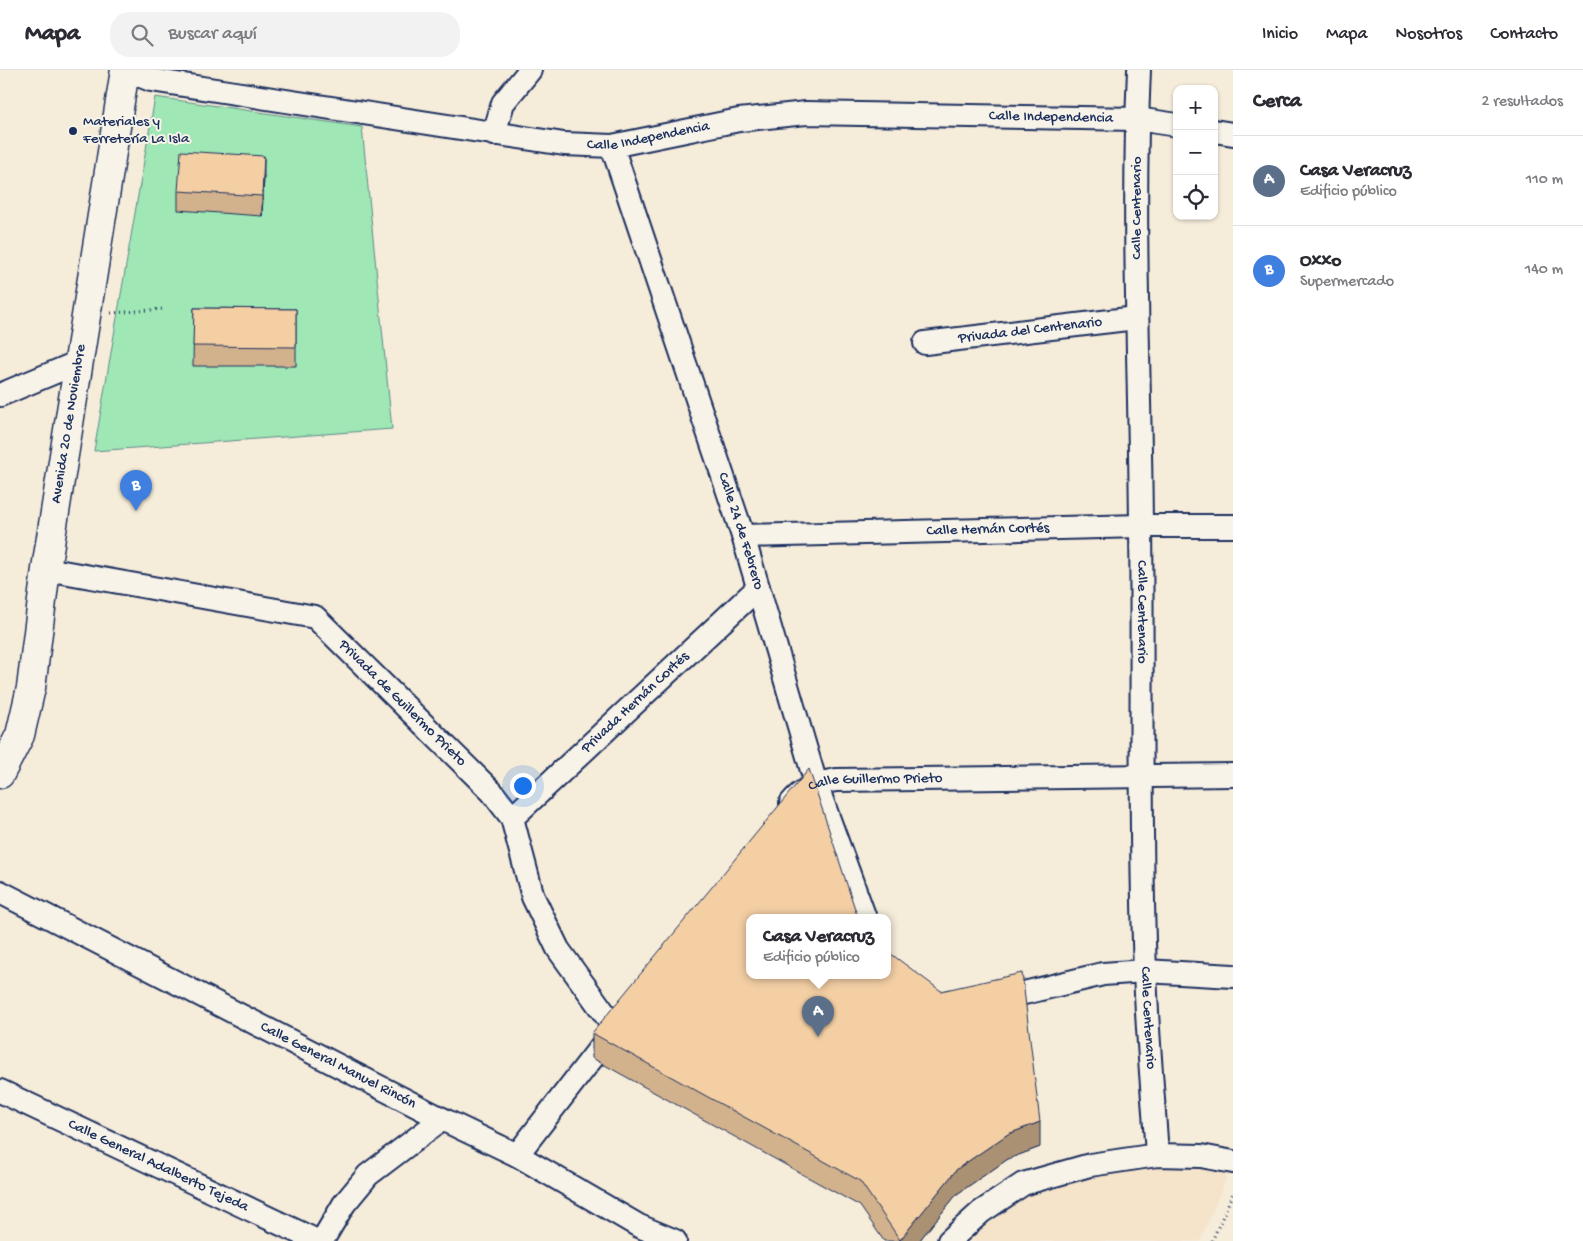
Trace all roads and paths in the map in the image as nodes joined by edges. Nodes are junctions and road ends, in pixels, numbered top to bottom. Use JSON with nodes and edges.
{"nodes":[{"id":1,"x":125,"y":70,"type":"edge"},
{"id":2,"x":530,"y":70,"type":"edge"},
{"id":3,"x":1139,"y":70,"type":"edge"},
{"id":4,"x":1137,"y":119,"type":"junction"},
{"id":5,"x":1173,"y":124,"type":"edge"},
{"id":6,"x":1218,"y":132,"type":"edge"},
{"id":7,"x":494,"y":134,"type":"junction"},
{"id":8,"x":1233,"y":134,"type":"edge"},
{"id":9,"x":612,"y":146,"type":"junction"},
{"id":10,"x":164,"y":309,"type":"dead end"},
{"id":11,"x":88,"y":314,"type":"junction"},
{"id":12,"x":1136,"y":318,"type":"junction"},
{"id":13,"x":925,"y":343,"type":"dead end"},
{"id":14,"x":79,"y":362,"type":"junction"},
{"id":15,"x":0,"y":395,"type":"edge"},
{"id":16,"x":1142,"y":526,"type":"junction"},
{"id":17,"x":1233,"y":526,"type":"edge"},
{"id":18,"x":743,"y":536,"type":"junction"},
{"id":19,"x":46,"y":569,"type":"junction"},
{"id":20,"x":758,"y":588,"type":"junction"},
{"id":21,"x":0,"y":774,"type":"edge"},
{"id":22,"x":1233,"y":775,"type":"edge"},
{"id":23,"x":1141,"y":776,"type":"junction"},
{"id":24,"x":816,"y":784,"type":"junction"},
{"id":25,"x":512,"y":818,"type":"junction"},
{"id":26,"x":778,"y":820,"type":"edge"},
{"id":27,"x":0,"y":892,"type":"edge"},
{"id":28,"x":864,"y":914,"type":"edge"},
{"id":29,"x":1145,"y":971,"type":"junction"},
{"id":30,"x":1233,"y":976,"type":"edge"},
{"id":31,"x":978,"y":1004,"type":"edge"},
{"id":32,"x":0,"y":1091,"type":"edge"},
{"id":33,"x":442,"y":1119,"type":"junction"},
{"id":34,"x":517,"y":1155,"type":"junction"},
{"id":35,"x":1157,"y":1155,"type":"junction"},
{"id":36,"x":1233,"y":1162,"type":"edge"},
{"id":37,"x":1233,"y":1193,"type":"edge"},
{"id":38,"x":317,"y":1241,"type":"edge"},
{"id":39,"x":322,"y":1241,"type":"edge"},
{"id":40,"x":675,"y":1241,"type":"edge"},
{"id":41,"x":949,"y":1241,"type":"edge"},
{"id":42,"x":1212,"y":1241,"type":"edge"}],
"edges":[{"from":1,"to":7,"type":"street","name":"Calle Independencia"},
{"from":1,"to":11,"type":"main road","name":"Avenida 20 de Noviembre"},
{"from":2,"to":7,"type":"street"},
{"from":3,"to":4,"type":"street","name":"Calle Centenario"},
{"from":4,"to":5,"type":"street","name":"Calle Independencia"},
{"from":4,"to":9,"type":"street","name":"Calle Independencia"},
{"from":4,"to":12,"type":"street","name":"Calle Centenario"},
{"from":6,"to":8,"type":"street"},
{"from":7,"to":9,"type":"street","name":"Calle Independencia"},
{"from":9,"to":18,"type":"street","name":"Calle 24 de Febrero"},
{"from":10,"to":11,"type":"path"},
{"from":11,"to":14,"type":"main road","name":"Avenida 20 de Noviembre"},
{"from":12,"to":13,"type":"street","name":"Privada del Centenario"},
{"from":12,"to":16,"type":"street","name":"Calle Centenario"},
{"from":14,"to":15,"type":"street"},
{"from":14,"to":19,"type":"main road","name":"Avenida 20 de Noviembre"},
{"from":16,"to":17,"type":"street","name":"Calle Hernán Cortés"},
{"from":16,"to":18,"type":"street","name":"Calle Hernán Cortés"},
{"from":16,"to":23,"type":"street","name":"Calle Centenario"},
{"from":18,"to":20,"type":"street","name":"Calle 24 de Febrero"},
{"from":19,"to":21,"type":"main road","name":"Avenida 20 de Noviembre"},
{"from":19,"to":25,"type":"street","name":"Privada de Guillermo Prieto"},
{"from":20,"to":24,"type":"street","name":"Calle 24 de Febrero"},
{"from":20,"to":25,"type":"street","name":"Privada Hernán Cortés"},
{"from":22,"to":23,"type":"street","name":"Calle Guillermo Prieto"},
{"from":23,"to":24,"type":"street","name":"Calle Guillermo Prieto"},
{"from":23,"to":29,"type":"street","name":"Calle Centenario"},
{"from":24,"to":26,"type":"street","name":"Calle Guillermo Prieto"},
{"from":24,"to":28,"type":"street","name":"Calle 24 de Febrero"},
{"from":25,"to":34,"type":"street","name":"Privada de Guillermo Prieto"},
{"from":27,"to":33,"type":"street","name":"Calle General Manuel Rincón"},
{"from":29,"to":30,"type":"street"},
{"from":29,"to":31,"type":"street"},
{"from":29,"to":35,"type":"street","name":"Calle Centenario"},
{"from":32,"to":38,"type":"street","name":"Calle General Adalberto Tejeda"},
{"from":33,"to":34,"type":"street","name":"Calle General Manuel Rincón"},
{"from":33,"to":39,"type":"street"},
{"from":34,"to":40,"type":"street","name":"Calle General Manuel Rincón"},
{"from":35,"to":36,"type":"street"},
{"from":35,"to":41,"type":"street"},
{"from":37,"to":42,"type":"path"}]}
